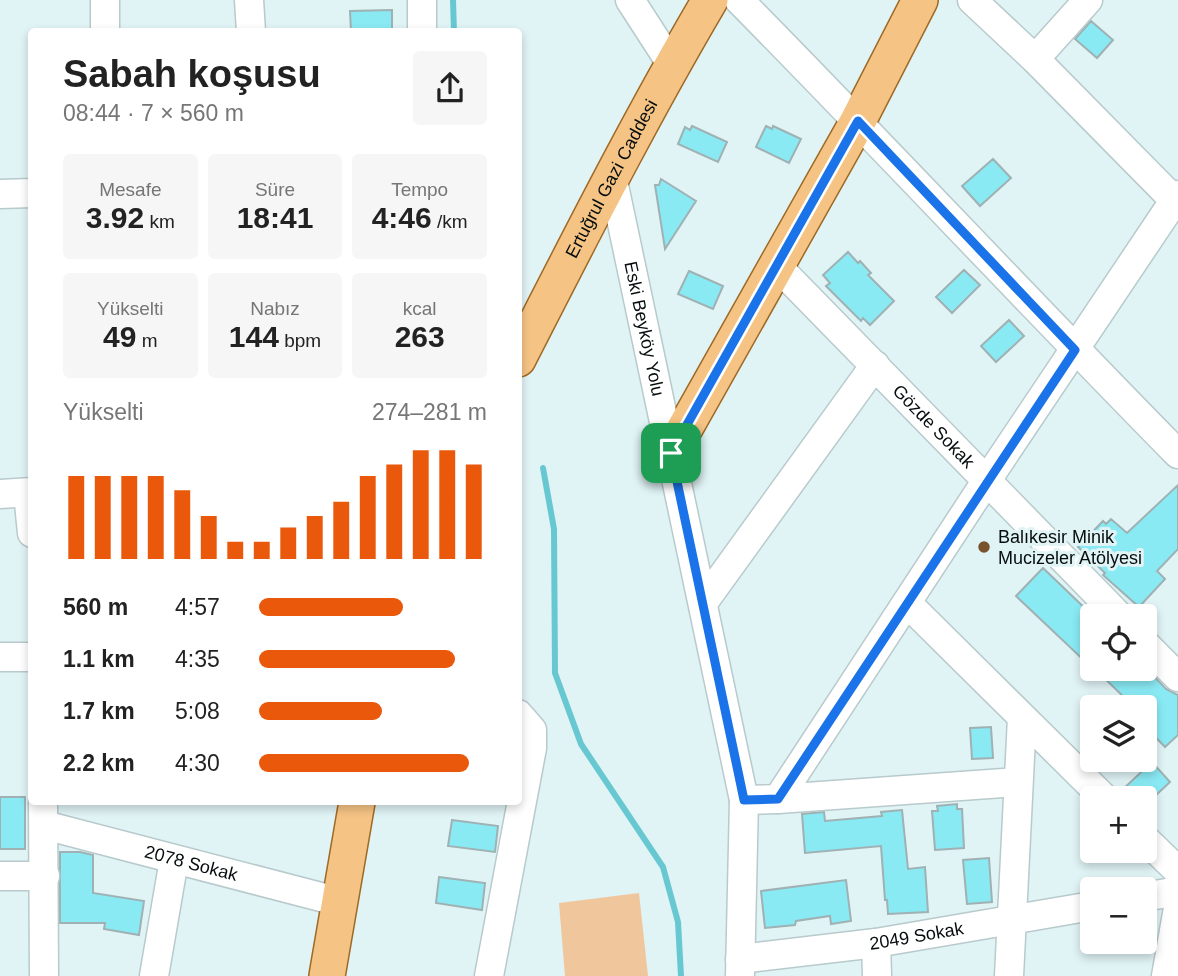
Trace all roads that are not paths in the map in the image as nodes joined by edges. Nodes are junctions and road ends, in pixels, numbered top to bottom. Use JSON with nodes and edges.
{"nodes":[{"id":1,"x":105,"y":0,"type":"edge"},
{"id":2,"x":249,"y":0,"type":"edge"},
{"id":3,"x":422,"y":0,"type":"edge"},
{"id":4,"x":630,"y":0,"type":"edge"},
{"id":5,"x":710,"y":0,"type":"edge"},
{"id":6,"x":739,"y":0,"type":"edge"},
{"id":7,"x":920,"y":0,"type":"edge"},
{"id":8,"x":972,"y":0,"type":"edge"},
{"id":9,"x":1088,"y":0,"type":"edge"},
{"id":10,"x":105,"y":28,"type":"edge"},
{"id":11,"x":251,"y":28,"type":"edge"},
{"id":12,"x":422,"y":28,"type":"edge"},
{"id":13,"x":1035,"y":59,"type":"junction"},
{"id":14,"x":672,"y":65,"type":"junction"},
{"id":15,"x":858,"y":121,"type":"junction"},
{"id":16,"x":612,"y":176,"type":"junction"},
{"id":17,"x":28,"y":193,"type":"edge"},
{"id":18,"x":0,"y":194,"type":"edge"},
{"id":19,"x":1176,"y":198,"type":"edge"},
{"id":20,"x":777,"y":266,"type":"junction"},
{"id":21,"x":1075,"y":350,"type":"junction"},
{"id":22,"x":522,"y":351,"type":"edge"},
{"id":23,"x":875,"y":365,"type":"junction"},
{"id":24,"x":671,"y":453,"type":"junction"},
{"id":25,"x":1178,"y":454,"type":"edge"},
{"id":26,"x":987,"y":480,"type":"junction"},
{"id":27,"x":28,"y":493,"type":"edge"},
{"id":28,"x":0,"y":494,"type":"edge"},
{"id":29,"x":908,"y":603,"type":"junction"},
{"id":30,"x":703,"y":604,"type":"junction"},
{"id":31,"x":1107,"y":604,"type":"edge"},
{"id":32,"x":1157,"y":656,"type":"edge"},
{"id":33,"x":0,"y":657,"type":"edge"},
{"id":34,"x":28,"y":657,"type":"edge"},
{"id":35,"x":1178,"y":677,"type":"edge"},
{"id":36,"x":1022,"y":718,"type":"junction"},
{"id":37,"x":522,"y":719,"type":"edge"},
{"id":38,"x":1018,"y":782,"type":"junction"},
{"id":39,"x":1092,"y":786,"type":"edge"},
{"id":40,"x":778,"y":799,"type":"junction"},
{"id":41,"x":744,"y":800,"type":"junction"},
{"id":42,"x":522,"y":801,"type":"edge"},
{"id":43,"x":356,"y":805,"type":"edge"},
{"id":44,"x":521,"y":805,"type":"edge"},
{"id":45,"x":44,"y":813,"type":"edge"},
{"id":46,"x":1157,"y":851,"type":"edge"},
{"id":47,"x":174,"y":860,"type":"junction"},
{"id":48,"x":1178,"y":871,"type":"edge"},
{"id":49,"x":0,"y":876,"type":"edge"},
{"id":50,"x":45,"y":876,"type":"junction"},
{"id":51,"x":1178,"y":891,"type":"edge"},
{"id":52,"x":1157,"y":895,"type":"edge"},
{"id":53,"x":340,"y":902,"type":"junction"},
{"id":54,"x":1080,"y":908,"type":"edge"},
{"id":55,"x":1178,"y":908,"type":"edge"},
{"id":56,"x":1012,"y":920,"type":"junction"},
{"id":57,"x":876,"y":943,"type":"junction"},
{"id":58,"x":740,"y":967,"type":"edge"},
{"id":59,"x":44,"y":976,"type":"edge"},
{"id":60,"x":154,"y":976,"type":"edge"},
{"id":61,"x":327,"y":976,"type":"edge"},
{"id":62,"x":489,"y":976,"type":"edge"},
{"id":63,"x":877,"y":976,"type":"edge"},
{"id":64,"x":1009,"y":976,"type":"edge"},
{"id":65,"x":1166,"y":976,"type":"edge"}],
"edges":[{"from":1,"to":10,"type":"street"},
{"from":2,"to":11,"type":"street"},
{"from":3,"to":12,"type":"street"},
{"from":4,"to":14,"type":"street"},
{"from":5,"to":14,"type":"main road","name":"Ertuğrul Gazi Caddesi"},
{"from":6,"to":15,"type":"street"},
{"from":7,"to":15,"type":"main road"},
{"from":8,"to":13,"type":"street"},
{"from":9,"to":13,"type":"street"},
{"from":13,"to":19,"type":"street"},
{"from":14,"to":16,"type":"main road","name":"Ertuğrul Gazi Caddesi"},
{"from":15,"to":20,"type":"main road"},
{"from":15,"to":21,"type":"street"},
{"from":16,"to":22,"type":"main road","name":"Ertuğrul Gazi Caddesi"},
{"from":16,"to":24,"type":"street","name":"Eski Beyköy Yolu"},
{"from":17,"to":18,"type":"street"},
{"from":19,"to":21,"type":"street"},
{"from":20,"to":23,"type":"street","name":"Gözde Sokak"},
{"from":20,"to":24,"type":"main road"},
{"from":21,"to":25,"type":"street"},
{"from":21,"to":26,"type":"street"},
{"from":23,"to":26,"type":"street","name":"Gözde Sokak"},
{"from":23,"to":30,"type":"street"},
{"from":24,"to":30,"type":"street","name":"Eski Beyköy Yolu"},
{"from":26,"to":29,"type":"street"},
{"from":26,"to":31,"type":"street","name":"Gözde Sokak"},
{"from":27,"to":28,"type":"street"},
{"from":29,"to":36,"type":"street"},
{"from":29,"to":40,"type":"street"},
{"from":30,"to":41,"type":"street","name":"Eski Beyköy Yolu"},
{"from":32,"to":35,"type":"street"},
{"from":33,"to":34,"type":"street"},
{"from":36,"to":38,"type":"street"},
{"from":36,"to":39,"type":"street"},
{"from":37,"to":42,"type":"street"},
{"from":38,"to":40,"type":"street"},
{"from":38,"to":56,"type":"street"},
{"from":40,"to":41,"type":"street"},
{"from":41,"to":58,"type":"street","name":"Eski Beyköy Yolu"},
{"from":43,"to":53,"type":"main road"},
{"from":44,"to":62,"type":"street"},
{"from":45,"to":47,"type":"street","name":"2078 Sokak"},
{"from":45,"to":50,"type":"street"},
{"from":46,"to":48,"type":"street"},
{"from":47,"to":53,"type":"street","name":"2078 Sokak"},
{"from":47,"to":60,"type":"street"},
{"from":49,"to":50,"type":"street"},
{"from":50,"to":59,"type":"street"},
{"from":51,"to":52,"type":"street"},
{"from":53,"to":61,"type":"main road"},
{"from":54,"to":56,"type":"street","name":"2049 Sokak"},
{"from":55,"to":65,"type":"street"},
{"from":56,"to":57,"type":"street","name":"2049 Sokak"},
{"from":56,"to":64,"type":"street"},
{"from":57,"to":58,"type":"street","name":"2049 Sokak"},
{"from":57,"to":63,"type":"street"}]}
